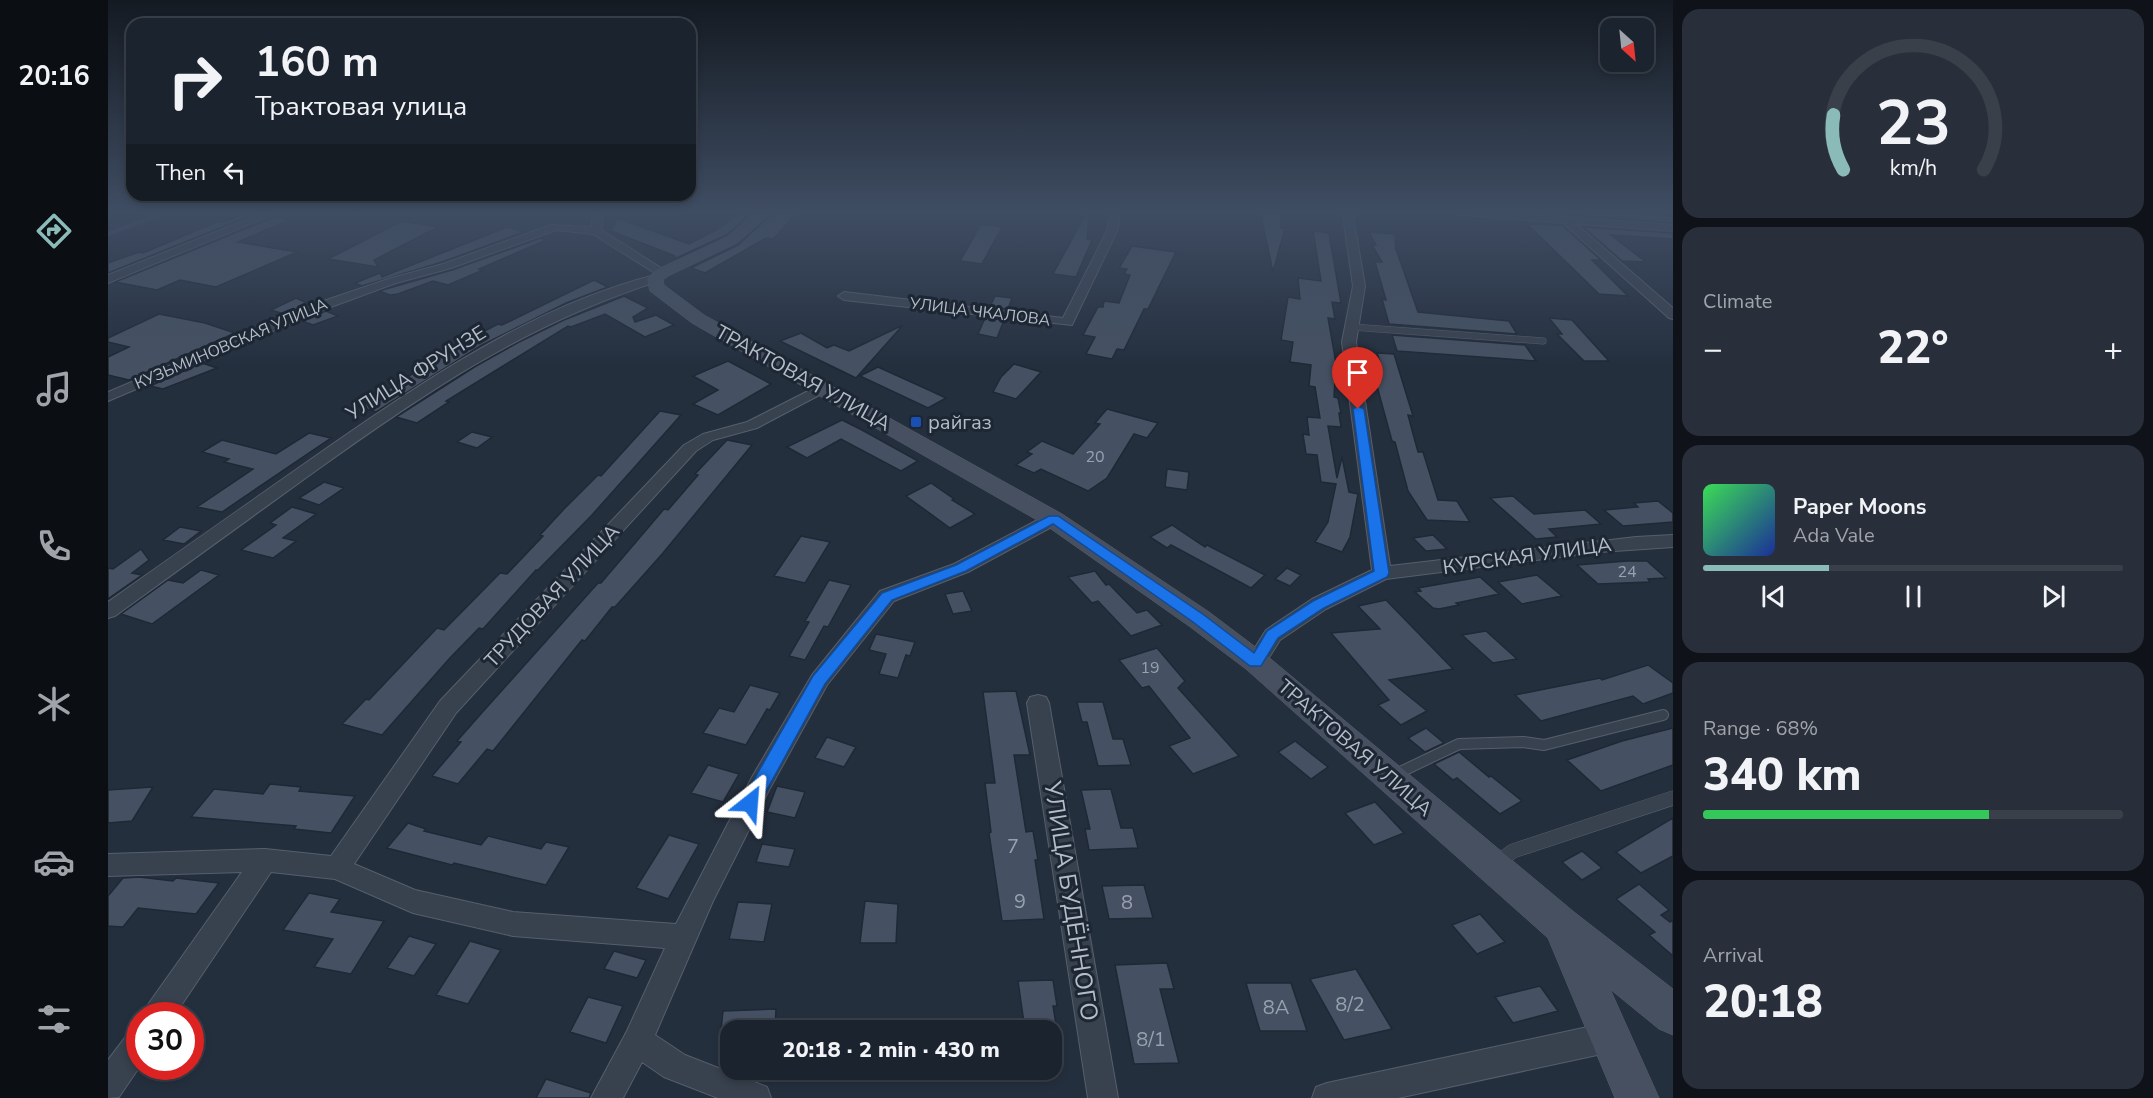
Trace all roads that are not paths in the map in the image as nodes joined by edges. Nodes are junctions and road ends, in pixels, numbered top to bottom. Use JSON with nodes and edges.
{"nodes":[{"id":1,"x":149,"y":262,"type":"edge"},
{"id":2,"x":457,"y":262,"type":"edge"},
{"id":3,"x":643,"y":262,"type":"edge"},
{"id":4,"x":687,"y":262,"type":"edge"},
{"id":5,"x":1097,"y":262,"type":"edge"},
{"id":6,"x":1355,"y":262,"type":"edge"},
{"id":7,"x":1614,"y":262,"type":"edge"},
{"id":8,"x":659,"y":276,"type":"junction"},
{"id":9,"x":108,"y":279,"type":"edge"},
{"id":10,"x":844,"y":296,"type":"dead end"},
{"id":11,"x":1673,"y":315,"type":"edge"},
{"id":12,"x":1352,"y":327,"type":"junction"},
{"id":13,"x":1543,"y":341,"type":"dead end"},
{"id":14,"x":822,"y":388,"type":"junction"},
{"id":15,"x":108,"y":397,"type":"edge"},
{"id":16,"x":1053,"y":519,"type":"junction"},
{"id":17,"x":1673,"y":541,"type":"edge"},
{"id":18,"x":1382,"y":573,"type":"junction"},
{"id":19,"x":108,"y":611,"type":"edge"},
{"id":20,"x":1256,"y":662,"type":"junction"},
{"id":21,"x":1038,"y":703,"type":"dead end"},
{"id":22,"x":1663,"y":715,"type":"dead end"},
{"id":23,"x":1389,"y":777,"type":"junction"},
{"id":24,"x":1673,"y":798,"type":"edge"},
{"id":25,"x":265,"y":860,"type":"junction"},
{"id":26,"x":108,"y":865,"type":"edge"},
{"id":27,"x":1492,"y":866,"type":"junction"},
{"id":28,"x":337,"y":868,"type":"junction"},
{"id":29,"x":1561,"y":925,"type":"junction"},
{"id":30,"x":683,"y":937,"type":"junction"},
{"id":31,"x":167,"y":1002,"type":"edge"},
{"id":32,"x":1673,"y":1015,"type":"edge"},
{"id":33,"x":1611,"y":1037,"type":"junction"},
{"id":34,"x":637,"y":1041,"type":"junction"},
{"id":35,"x":126,"y":1061,"type":"edge"},
{"id":36,"x":108,"y":1086,"type":"edge"},
{"id":37,"x":606,"y":1098,"type":"edge"},
{"id":38,"x":756,"y":1098,"type":"edge"},
{"id":39,"x":1103,"y":1098,"type":"edge"},
{"id":40,"x":1327,"y":1098,"type":"edge"},
{"id":41,"x":1637,"y":1098,"type":"edge"}],
"edges":[{"from":1,"to":9,"type":"street"},
{"from":2,"to":15,"type":"street","name":"КУЗЬМИНОВСКАЯ УЛИЦА"},
{"from":3,"to":8,"type":"street","name":"КУЗЬМИНОВСКАЯ УЛИЦА"},
{"from":4,"to":8,"type":"street","name":"УЛИЦА ФРУНЗЕ"},
{"from":5,"to":10,"type":"street","name":"УЛИЦА ЧКАЛОВА"},
{"from":6,"to":12,"type":"street"},
{"from":7,"to":11,"type":"street"},
{"from":8,"to":14,"type":"street","name":"ТРАКТОВАЯ УЛИЦА"},
{"from":8,"to":19,"type":"street","name":"УЛИЦА ФРУНЗЕ"},
{"from":12,"to":13,"type":"lane"},
{"from":12,"to":18,"type":"street"},
{"from":14,"to":16,"type":"street","name":"ТРАКТОВАЯ УЛИЦА"},
{"from":14,"to":28,"type":"street","name":"ТРУДОВАЯ УЛИЦА"},
{"from":16,"to":20,"type":"street","name":"ТРАКТОВАЯ УЛИЦА"},
{"from":16,"to":30,"type":"street"},
{"from":17,"to":18,"type":"street","name":"КУРСКАЯ УЛИЦА"},
{"from":18,"to":20,"type":"street"},
{"from":20,"to":23,"type":"street","name":"ТРАКТОВАЯ УЛИЦА"},
{"from":21,"to":39,"type":"street","name":"УЛИЦА БУДЁННОГО"},
{"from":22,"to":23,"type":"lane"},
{"from":23,"to":27,"type":"street","name":"ТРАКТОВАЯ УЛИЦА"},
{"from":24,"to":27,"type":"lane"},
{"from":25,"to":26,"type":"street"},
{"from":25,"to":28,"type":"street"},
{"from":25,"to":31,"type":"street"},
{"from":27,"to":29,"type":"street","name":"ТРАКТОВАЯ УЛИЦА"},
{"from":28,"to":30,"type":"street"},
{"from":29,"to":32,"type":"street","name":"ТРАКТОВАЯ УЛИЦА"},
{"from":29,"to":33,"type":"street"},
{"from":30,"to":34,"type":"street"},
{"from":33,"to":40,"type":"street"},
{"from":33,"to":41,"type":"street"},
{"from":34,"to":37,"type":"street"},
{"from":34,"to":38,"type":"street"},
{"from":35,"to":36,"type":"street"}]}
